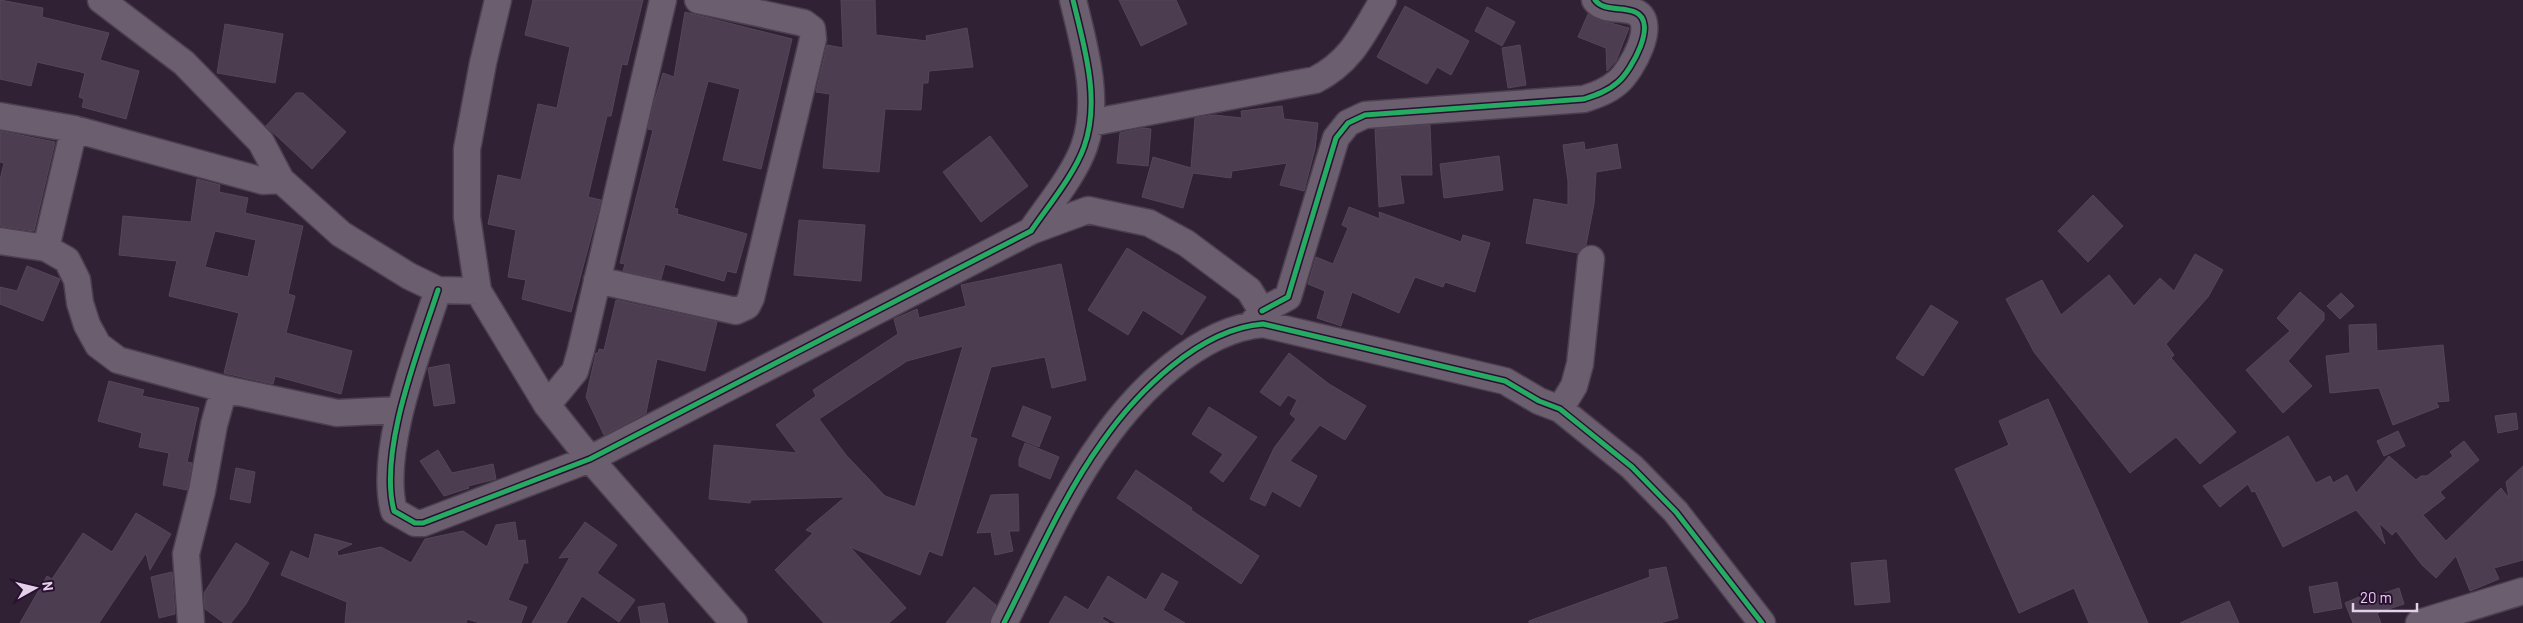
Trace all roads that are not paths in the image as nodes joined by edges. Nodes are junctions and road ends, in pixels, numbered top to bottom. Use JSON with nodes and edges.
{"nodes":[{"id":1,"x":100,"y":0,"type":"edge"},
{"id":2,"x":498,"y":0,"type":"edge"},
{"id":3,"x":663,"y":0,"type":"edge"},
{"id":4,"x":698,"y":0,"type":"edge"},
{"id":5,"x":1073,"y":0,"type":"edge"},
{"id":6,"x":1383,"y":0,"type":"edge"},
{"id":7,"x":1595,"y":0,"type":"edge"},
{"id":8,"x":0,"y":116,"type":"edge"},
{"id":9,"x":1090,"y":123,"type":"junction"},
{"id":10,"x":74,"y":129,"type":"junction"},
{"id":11,"x":281,"y":180,"type":"junction"},
{"id":12,"x":1031,"y":231,"type":"junction"},
{"id":13,"x":0,"y":241,"type":"edge"},
{"id":14,"x":46,"y":248,"type":"junction"},
{"id":15,"x":1591,"y":259,"type":"dead end"},
{"id":16,"x":597,"y":280,"type":"junction"},
{"id":17,"x":438,"y":290,"type":"junction"},
{"id":18,"x":478,"y":290,"type":"junction"},
{"id":19,"x":1256,"y":318,"type":"junction"},
{"id":20,"x":224,"y":389,"type":"junction"},
{"id":21,"x":547,"y":405,"type":"junction"},
{"id":22,"x":1560,"y":409,"type":"junction"},
{"id":23,"x":400,"y":410,"type":"junction"},
{"id":24,"x":590,"y":459,"type":"junction"},
{"id":25,"x":2523,"y":591,"type":"edge"},
{"id":26,"x":191,"y":623,"type":"edge"},
{"id":27,"x":734,"y":623,"type":"edge"},
{"id":28,"x":1004,"y":623,"type":"edge"},
{"id":29,"x":1762,"y":623,"type":"edge"},
{"id":30,"x":2419,"y":623,"type":"edge"}],
"edges":[{"from":1,"to":11,"type":"street"},
{"from":2,"to":18,"type":"street"},
{"from":3,"to":16,"type":"street"},
{"from":4,"to":16,"type":"street"},
{"from":5,"to":9,"type":"street"},
{"from":6,"to":9,"type":"street"},
{"from":7,"to":19,"type":"street"},
{"from":8,"to":10,"type":"street"},
{"from":9,"to":12,"type":"street"},
{"from":10,"to":11,"type":"street"},
{"from":10,"to":14,"type":"street"},
{"from":11,"to":17,"type":"street"},
{"from":12,"to":19,"type":"street"},
{"from":12,"to":24,"type":"street"},
{"from":13,"to":14,"type":"street"},
{"from":14,"to":20,"type":"street"},
{"from":15,"to":22,"type":"street"},
{"from":16,"to":21,"type":"street"},
{"from":17,"to":18,"type":"street"},
{"from":17,"to":23,"type":"street"},
{"from":18,"to":21,"type":"street"},
{"from":19,"to":22,"type":"street"},
{"from":19,"to":28,"type":"street"},
{"from":20,"to":23,"type":"street"},
{"from":20,"to":26,"type":"street"},
{"from":21,"to":24,"type":"street"},
{"from":22,"to":29,"type":"street"},
{"from":23,"to":24,"type":"street"},
{"from":24,"to":27,"type":"street"},
{"from":25,"to":30,"type":"street"}]}
